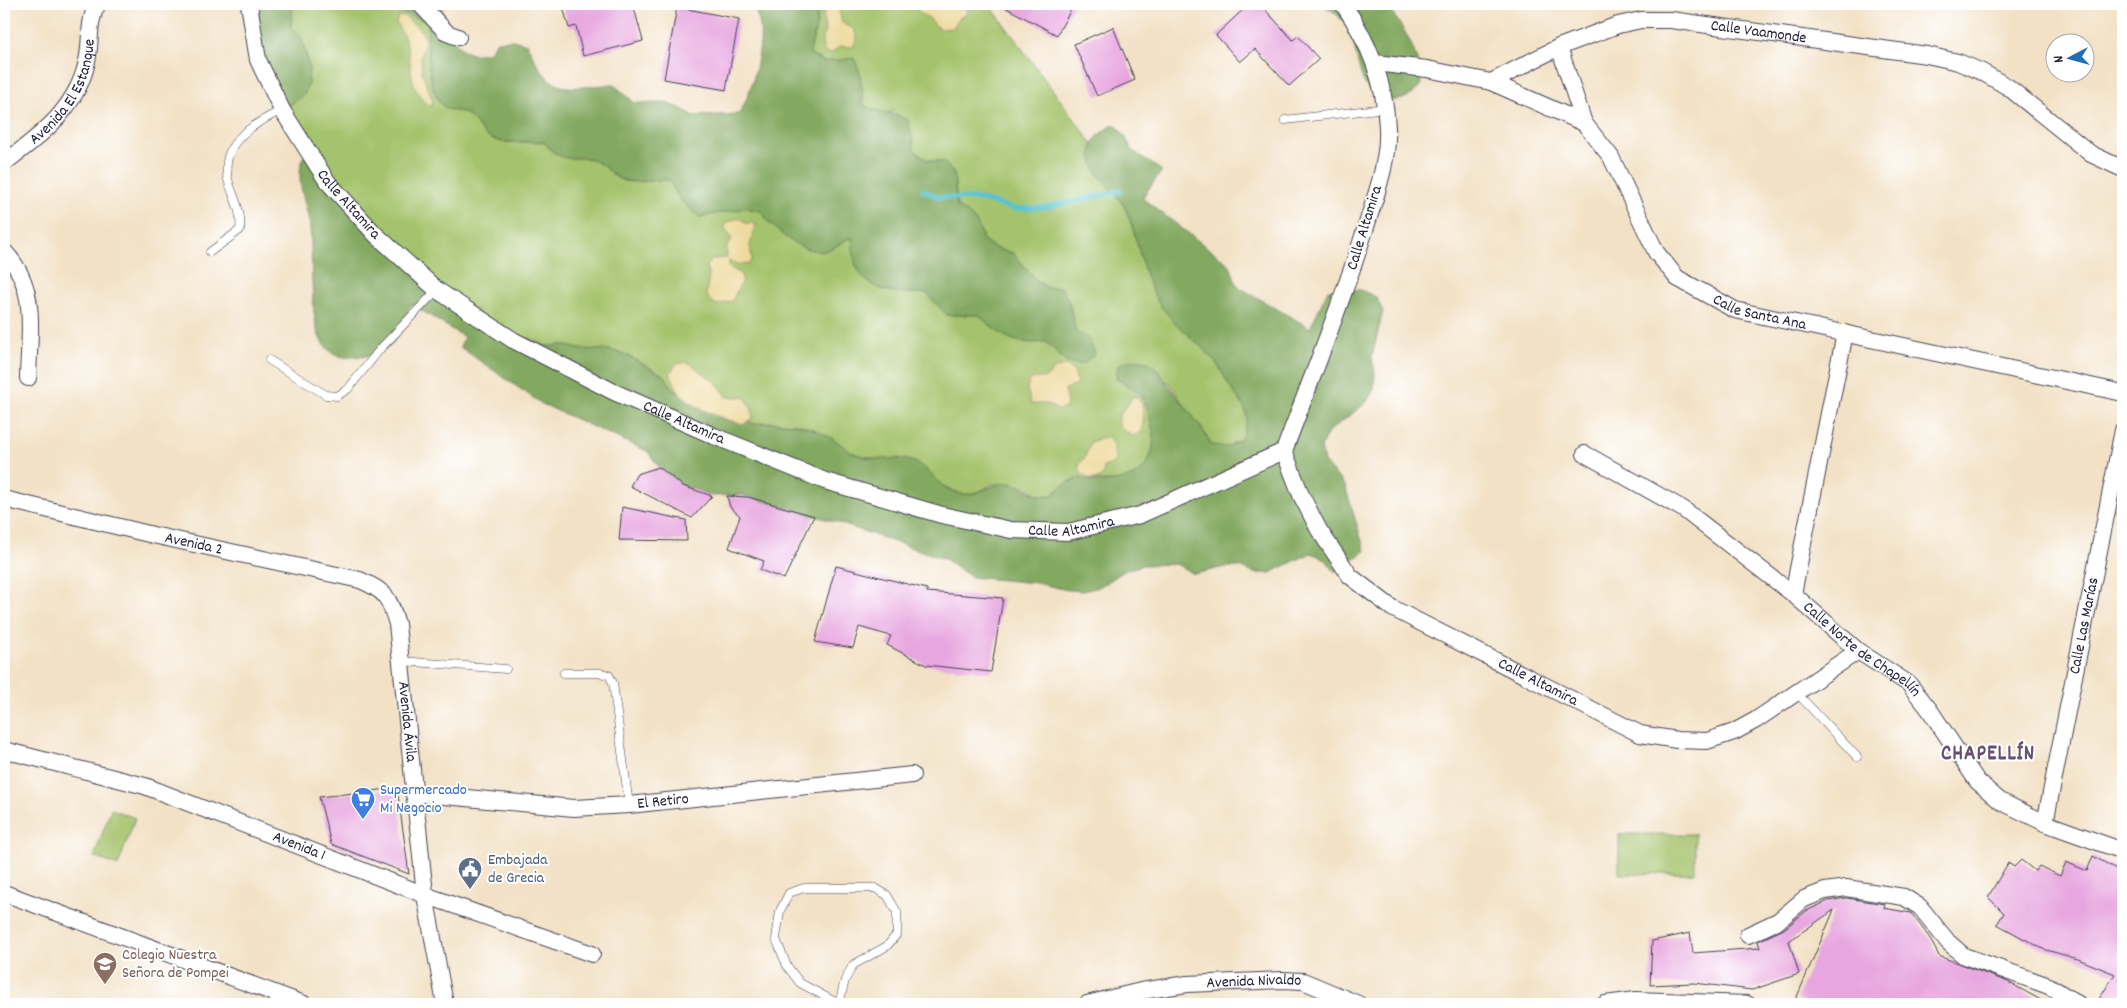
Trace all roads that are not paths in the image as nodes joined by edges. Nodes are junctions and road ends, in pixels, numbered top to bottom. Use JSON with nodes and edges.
{"nodes":[{"id":1,"x":98,"y":4,"type":"edge"},
{"id":2,"x":249,"y":4,"type":"edge"},
{"id":3,"x":420,"y":4,"type":"edge"},
{"id":4,"x":1343,"y":4,"type":"edge"},
{"id":5,"x":458,"y":37,"type":"dead end"},
{"id":6,"x":1559,"y":47,"type":"junction"},
{"id":7,"x":1374,"y":63,"type":"junction"},
{"id":8,"x":1491,"y":82,"type":"junction"},
{"id":9,"x":1386,"y":108,"type":"junction"},
{"id":10,"x":282,"y":110,"type":"junction"},
{"id":11,"x":1285,"y":120,"type":"dead end"},
{"id":12,"x":1584,"y":123,"type":"junction"},
{"id":13,"x":4,"y":163,"type":"edge"},
{"id":14,"x":2123,"y":169,"type":"edge"},
{"id":15,"x":4,"y":251,"type":"edge"},
{"id":16,"x":210,"y":252,"type":"dead end"},
{"id":17,"x":437,"y":290,"type":"junction"},
{"id":18,"x":1845,"y":333,"type":"junction"},
{"id":19,"x":269,"y":360,"type":"dead end"},
{"id":20,"x":28,"y":378,"type":"dead end"},
{"id":21,"x":2123,"y":393,"type":"edge"},
{"id":22,"x":2123,"y":430,"type":"edge"},
{"id":23,"x":1284,"y":450,"type":"junction"},
{"id":24,"x":1585,"y":454,"type":"dead end"},
{"id":25,"x":4,"y":499,"type":"edge"},
{"id":26,"x":382,"y":591,"type":"joint"},
{"id":27,"x":1793,"y":594,"type":"junction"},
{"id":28,"x":1858,"y":651,"type":"junction"},
{"id":29,"x":401,"y":662,"type":"junction"},
{"id":30,"x":506,"y":669,"type":"dead end"},
{"id":31,"x":564,"y":674,"type":"dead end"},
{"id":32,"x":1796,"y":692,"type":"junction"},
{"id":33,"x":4,"y":750,"type":"edge"},
{"id":34,"x":1858,"y":757,"type":"dead end"},
{"id":35,"x":912,"y":775,"type":"dead end"},
{"id":36,"x":413,"y":793,"type":"junction"},
{"id":37,"x":629,"y":805,"type":"junction"},
{"id":38,"x":2046,"y":822,"type":"junction"},
{"id":39,"x":2123,"y":851,"type":"edge"},
{"id":40,"x":4,"y":893,"type":"edge"},
{"id":41,"x":425,"y":895,"type":"junction"},
{"id":42,"x":1748,"y":936,"type":"dead end"},
{"id":43,"x":592,"y":954,"type":"dead end"},
{"id":44,"x":304,"y":1004,"type":"edge"},
{"id":45,"x":445,"y":1004,"type":"edge"},
{"id":46,"x":839,"y":1004,"type":"edge"},
{"id":47,"x":1087,"y":1004,"type":"edge"},
{"id":48,"x":1358,"y":1004,"type":"edge"},
{"id":49,"x":1605,"y":1004,"type":"edge"},
{"id":50,"x":1743,"y":1004,"type":"edge"},
{"id":51,"x":2078,"y":1004,"type":"edge"}],
"edges":[{"from":1,"to":13,"type":"street","name":"Avenida El Estanque"},
{"from":2,"to":10,"type":"street","name":"Calle Altamira"},
{"from":3,"to":5,"type":"street"},
{"from":4,"to":7,"type":"street","name":"Calle Altamira"},
{"from":6,"to":8,"type":"street","name":"Calle Vaamonde"},
{"from":6,"to":12,"type":"street"},
{"from":6,"to":14,"type":"street","name":"Calle Vaamonde"},
{"from":7,"to":8,"type":"street"},
{"from":7,"to":9,"type":"street","name":"Calle Altamira"},
{"from":8,"to":12,"type":"street","name":"Calle Santa Ana"},
{"from":9,"to":11,"type":"lane"},
{"from":9,"to":23,"type":"street","name":"Calle Altamira"},
{"from":10,"to":16,"type":"lane"},
{"from":10,"to":17,"type":"street","name":"Calle Altamira"},
{"from":12,"to":18,"type":"street","name":"Calle Santa Ana"},
{"from":15,"to":20,"type":"street"},
{"from":17,"to":19,"type":"lane"},
{"from":17,"to":23,"type":"street","name":"Calle Altamira"},
{"from":18,"to":21,"type":"street","name":"Calle Santa Ana"},
{"from":18,"to":27,"type":"street"},
{"from":22,"to":38,"type":"street","name":"Calle Las Marías"},
{"from":23,"to":32,"type":"street","name":"Calle Altamira"},
{"from":24,"to":27,"type":"street","name":"Calle Norte de Chapellín"},
{"from":25,"to":26,"type":"street","name":"Avenida 2"},
{"from":26,"to":29,"type":"street","name":"Avenida Ávila"},
{"from":27,"to":28,"type":"street","name":"Calle Norte de Chapellín"},
{"from":28,"to":32,"type":"street","name":"Calle Altamira"},
{"from":28,"to":38,"type":"street","name":"Calle Norte de Chapellín"},
{"from":29,"to":30,"type":"lane"},
{"from":29,"to":36,"type":"street","name":"Avenida Ávila"},
{"from":31,"to":37,"type":"lane"},
{"from":32,"to":34,"type":"lane"},
{"from":33,"to":41,"type":"street","name":"Avenida 1"},
{"from":35,"to":37,"type":"street","name":"El Retiro"},
{"from":36,"to":37,"type":"street","name":"El Retiro"},
{"from":36,"to":41,"type":"street","name":"Avenida Ávila"},
{"from":38,"to":39,"type":"street","name":"Calle Norte de Chapellín"},
{"from":40,"to":44,"type":"street"},
{"from":41,"to":43,"type":"street","name":"Avenida 1"},
{"from":41,"to":45,"type":"street","name":"Avenida Ávila"},
{"from":42,"to":51,"type":"street"},
{"from":46,"to":46,"type":"lane"},
{"from":47,"to":48,"type":"street","name":"Avenida Nivaldo"},
{"from":49,"to":50,"type":"street"}]}
